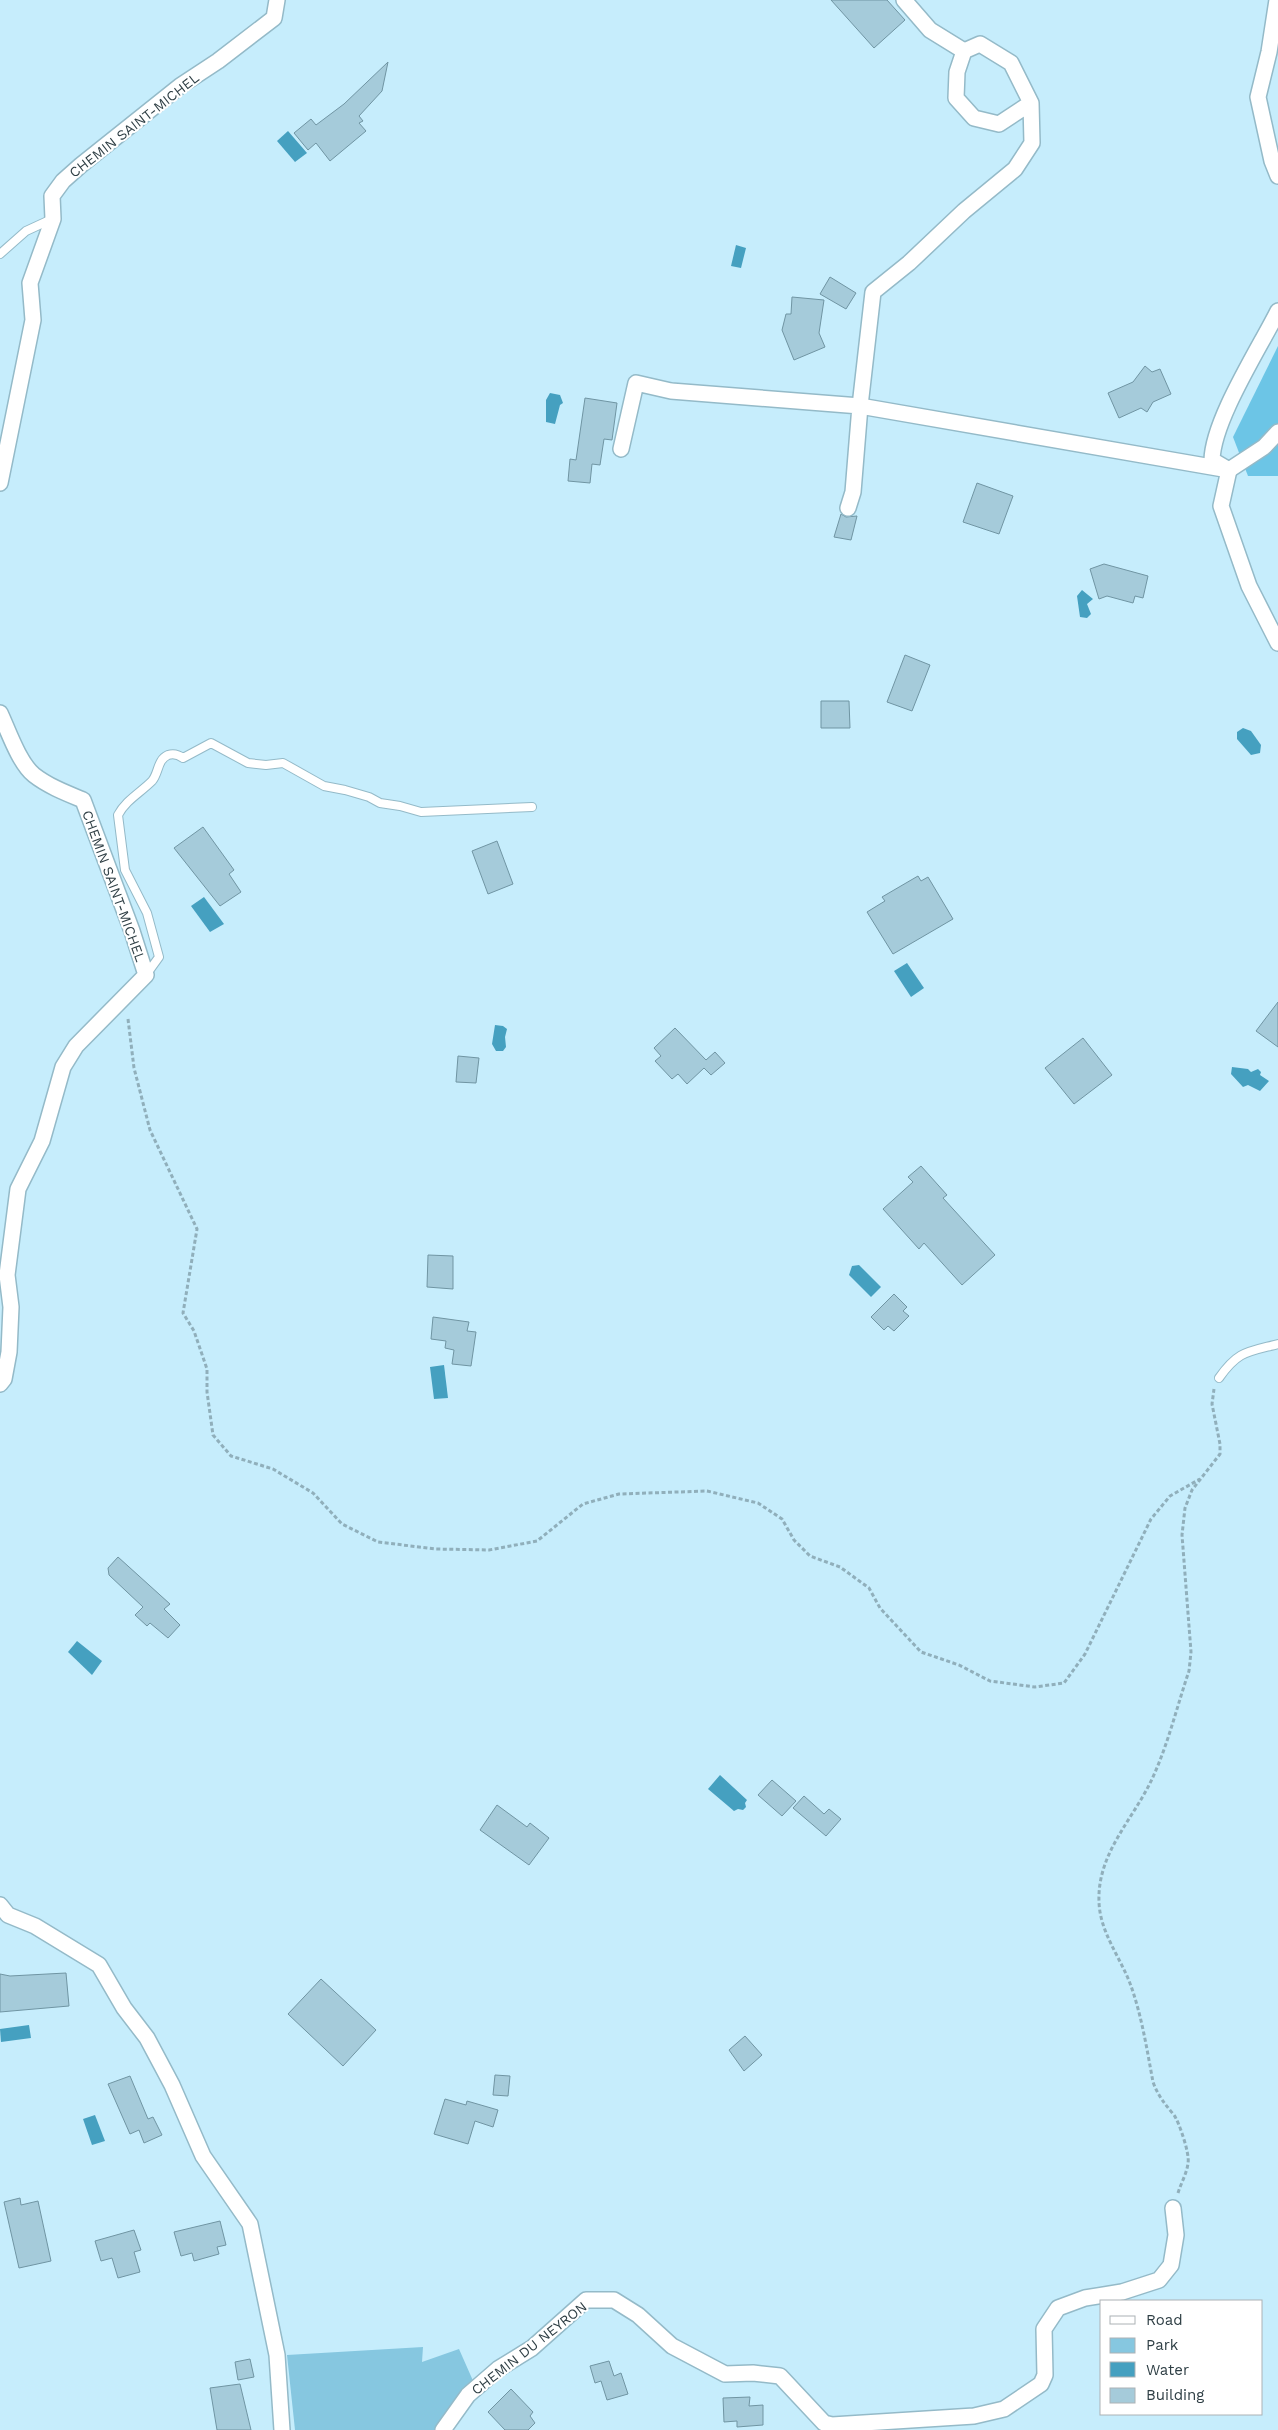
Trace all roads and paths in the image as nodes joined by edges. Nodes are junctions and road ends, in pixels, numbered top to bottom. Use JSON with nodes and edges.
{"nodes":[{"id":1,"x":278,"y":0,"type":"edge"},
{"id":2,"x":904,"y":0,"type":"edge"},
{"id":3,"x":1277,"y":0,"type":"edge"},
{"id":4,"x":964,"y":51,"type":"junction"},
{"id":5,"x":1031,"y":103,"type":"junction"},
{"id":6,"x":1278,"y":176,"type":"edge"},
{"id":7,"x":53,"y":219,"type":"junction"},
{"id":8,"x":0,"y":254,"type":"edge"},
{"id":9,"x":1278,"y":311,"type":"edge"},
{"id":10,"x":860,"y":406,"type":"junction"},
{"id":11,"x":1278,"y":432,"type":"edge"},
{"id":12,"x":621,"y":449,"type":"dead end"},
{"id":13,"x":1229,"y":470,"type":"junction"},
{"id":14,"x":0,"y":484,"type":"edge"},
{"id":15,"x":848,"y":508,"type":"dead end"},
{"id":16,"x":1278,"y":643,"type":"edge"},
{"id":17,"x":0,"y":713,"type":"edge"},
{"id":18,"x":532,"y":807,"type":"dead end"},
{"id":19,"x":146,"y":975,"type":"junction"},
{"id":20,"x":130,"y":992,"type":"junction"},
{"id":21,"x":1278,"y":1344,"type":"edge"},
{"id":22,"x":1219,"y":1378,"type":"joint"},
{"id":23,"x":0,"y":1384,"type":"edge"},
{"id":24,"x":1200,"y":1479,"type":"junction"},
{"id":25,"x":0,"y":1905,"type":"edge"},
{"id":26,"x":1173,"y":2208,"type":"joint"},
{"id":27,"x":282,"y":2430,"type":"edge"},
{"id":28,"x":443,"y":2430,"type":"edge"}],
"edges":[{"from":1,"to":7,"type":"street","name":"CHEMIN SAINT-MICHEL"},
{"from":2,"to":4,"type":"street"},
{"from":3,"to":6,"type":"street"},
{"from":4,"to":5,"type":"street"},
{"from":4,"to":5,"type":"street"},
{"from":5,"to":10,"type":"street"},
{"from":7,"to":8,"type":"lane"},
{"from":7,"to":14,"type":"street","name":"CHEMIN SAINT-MICHEL"},
{"from":9,"to":13,"type":"street"},
{"from":10,"to":12,"type":"street"},
{"from":10,"to":13,"type":"street"},
{"from":10,"to":15,"type":"street"},
{"from":11,"to":13,"type":"street"},
{"from":13,"to":16,"type":"street"},
{"from":17,"to":19,"type":"street","name":"CHEMIN SAINT-MICHEL"},
{"from":18,"to":19,"type":"lane"},
{"from":19,"to":20,"type":"street","name":"CHEMIN SAINT-MICHEL"},
{"from":20,"to":23,"type":"street","name":"CHEMIN SAINT-MICHEL"},
{"from":20,"to":24,"type":"path"},
{"from":21,"to":22,"type":"lane"},
{"from":22,"to":24,"type":"path"},
{"from":24,"to":26,"type":"path"},
{"from":25,"to":27,"type":"street"},
{"from":26,"to":28,"type":"street","name":"CHEMIN DU NEYRON"}]}
